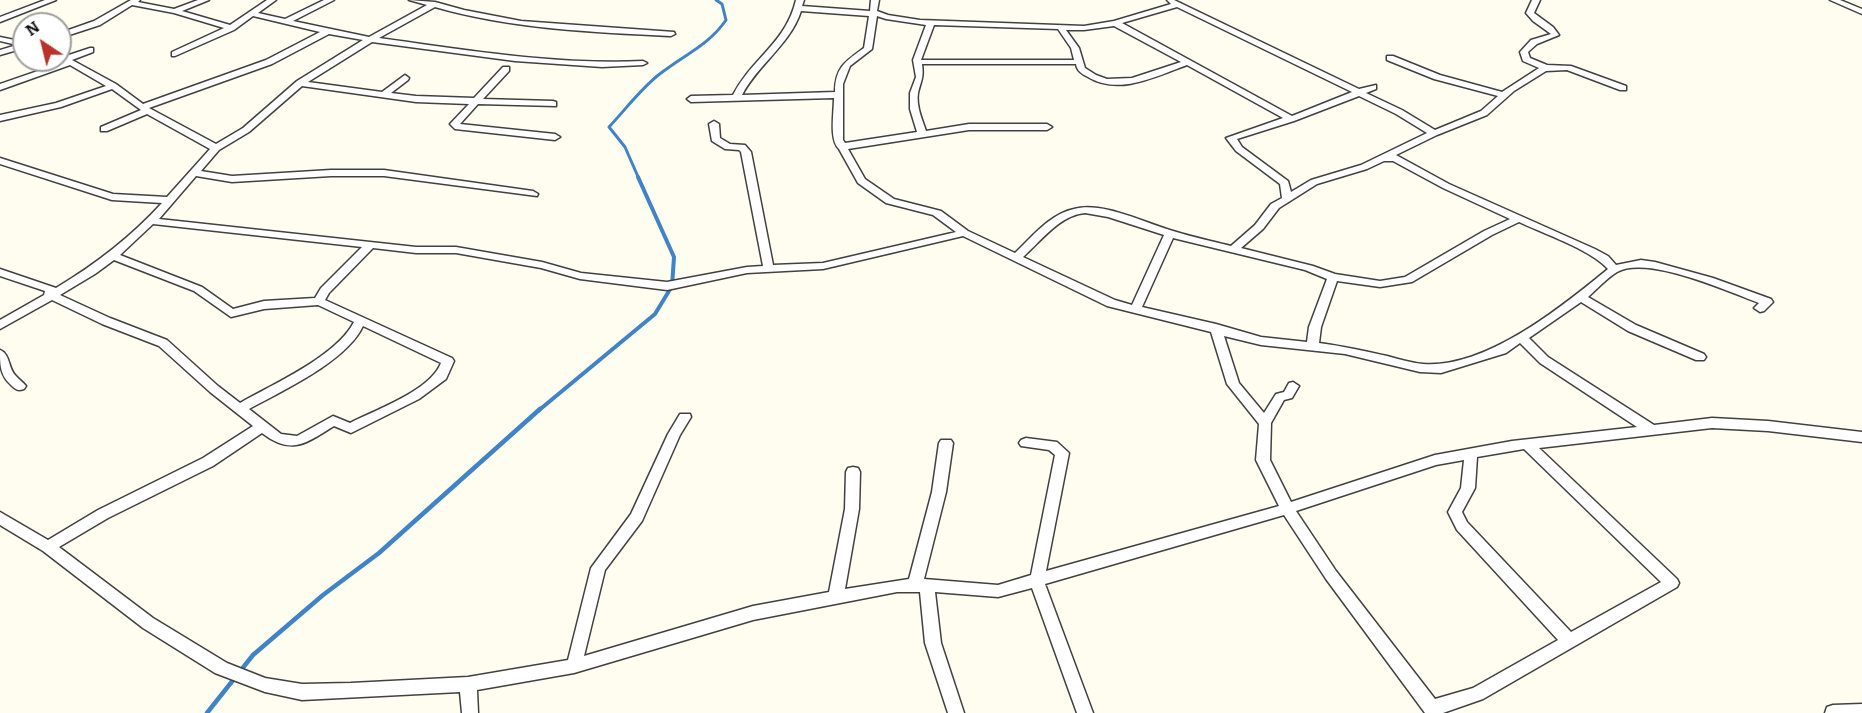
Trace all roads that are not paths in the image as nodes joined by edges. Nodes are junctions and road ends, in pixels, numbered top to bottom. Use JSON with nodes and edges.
{"nodes":[{"id":1,"x":52,"y":0,"type":"edge"},
{"id":2,"x":206,"y":0,"type":"edge"},
{"id":3,"x":272,"y":0,"type":"edge"},
{"id":4,"x":330,"y":0,"type":"edge"},
{"id":5,"x":413,"y":0,"type":"edge"},
{"id":6,"x":443,"y":0,"type":"edge"},
{"id":7,"x":875,"y":0,"type":"edge"},
{"id":8,"x":1536,"y":0,"type":"edge"},
{"id":9,"x":1834,"y":0,"type":"edge"},
{"id":10,"x":133,"y":2,"type":"edge"},
{"id":11,"x":1172,"y":2,"type":"edge"},
{"id":12,"x":434,"y":4,"type":"junction"},
{"id":13,"x":799,"y":4,"type":"edge"},
{"id":14,"x":175,"y":11,"type":"junction"},
{"id":15,"x":1862,"y":12,"type":"edge"},
{"id":16,"x":254,"y":14,"type":"junction"},
{"id":17,"x":874,"y":15,"type":"junction"},
{"id":18,"x":0,"y":20,"type":"edge"},
{"id":19,"x":287,"y":21,"type":"junction"},
{"id":20,"x":931,"y":22,"type":"junction"},
{"id":21,"x":1115,"y":23,"type":"junction"},
{"id":22,"x":231,"y":28,"type":"junction"},
{"id":23,"x":1061,"y":28,"type":"junction"},
{"id":24,"x":328,"y":31,"type":"junction"},
{"id":25,"x":72,"y":32,"type":"edge"},
{"id":26,"x":671,"y":34,"type":"dead end"},
{"id":27,"x":369,"y":40,"type":"junction"},
{"id":28,"x":90,"y":50,"type":"dead end"},
{"id":29,"x":175,"y":54,"type":"dead end"},
{"id":30,"x":72,"y":57,"type":"edge"},
{"id":31,"x":1389,"y":58,"type":"dead end"},
{"id":32,"x":72,"y":62,"type":"edge"},
{"id":33,"x":917,"y":62,"type":"junction"},
{"id":34,"x":1078,"y":62,"type":"junction"},
{"id":35,"x":643,"y":63,"type":"dead end"},
{"id":36,"x":1186,"y":63,"type":"junction"},
{"id":37,"x":1546,"y":68,"type":"junction"},
{"id":38,"x":506,"y":69,"type":"dead end"},
{"id":39,"x":35,"y":72,"type":"edge"},
{"id":40,"x":405,"y":78,"type":"dead end"},
{"id":41,"x":300,"y":84,"type":"junction"},
{"id":42,"x":114,"y":86,"type":"junction"},
{"id":43,"x":0,"y":87,"type":"edge"},
{"id":44,"x":1372,"y":87,"type":"dead end"},
{"id":45,"x":1623,"y":88,"type":"dead end"},
{"id":46,"x":1356,"y":92,"type":"junction"},
{"id":47,"x":384,"y":94,"type":"junction"},
{"id":48,"x":838,"y":95,"type":"junction"},
{"id":49,"x":1503,"y":95,"type":"junction"},
{"id":50,"x":736,"y":98,"type":"junction"},
{"id":51,"x":691,"y":99,"type":"dead end"},
{"id":52,"x":473,"y":101,"type":"junction"},
{"id":53,"x":553,"y":104,"type":"dead end"},
{"id":54,"x":145,"y":109,"type":"junction"},
{"id":55,"x":0,"y":118,"type":"edge"},
{"id":56,"x":1291,"y":119,"type":"junction"},
{"id":57,"x":714,"y":124,"type":"dead end"},
{"id":58,"x":1047,"y":127,"type":"dead end"},
{"id":59,"x":104,"y":129,"type":"dead end"},
{"id":60,"x":1434,"y":133,"type":"junction"},
{"id":61,"x":922,"y":134,"type":"junction"},
{"id":62,"x":555,"y":137,"type":"dead end"},
{"id":63,"x":840,"y":147,"type":"junction"},
{"id":64,"x":216,"y":148,"type":"junction"},
{"id":65,"x":1395,"y":155,"type":"junction"},
{"id":66,"x":0,"y":161,"type":"edge"},
{"id":67,"x":194,"y":173,"type":"junction"},
{"id":68,"x":533,"y":194,"type":"dead end"},
{"id":69,"x":1287,"y":199,"type":"junction"},
{"id":70,"x":170,"y":200,"type":"junction"},
{"id":71,"x":1520,"y":218,"type":"junction"},
{"id":72,"x":151,"y":222,"type":"junction"},
{"id":73,"x":964,"y":233,"type":"junction"},
{"id":74,"x":1171,"y":234,"type":"junction"},
{"id":75,"x":370,"y":245,"type":"junction"},
{"id":76,"x":1234,"y":249,"type":"junction"},
{"id":77,"x":113,"y":256,"type":"junction"},
{"id":78,"x":1017,"y":256,"type":"junction"},
{"id":79,"x":1614,"y":269,"type":"junction"},
{"id":80,"x":769,"y":270,"type":"junction"},
{"id":81,"x":1,"y":273,"type":"edge"},
{"id":82,"x":1334,"y":277,"type":"junction"},
{"id":83,"x":52,"y":293,"type":"junction"},
{"id":84,"x":1581,"y":297,"type":"junction"},
{"id":85,"x":319,"y":301,"type":"junction"},
{"id":86,"x":1760,"y":308,"type":"dead end"},
{"id":87,"x":1136,"y":309,"type":"junction"},
{"id":88,"x":360,"y":321,"type":"junction"},
{"id":89,"x":0,"y":325,"type":"edge"},
{"id":90,"x":1216,"y":328,"type":"junction"},
{"id":91,"x":1517,"y":340,"type":"junction"},
{"id":92,"x":1313,"y":345,"type":"junction"},
{"id":93,"x":0,"y":354,"type":"edge"},
{"id":94,"x":1700,"y":357,"type":"dead end"},
{"id":95,"x":20,"y":386,"type":"dead end"},
{"id":96,"x":1293,"y":386,"type":"dead end"},
{"id":97,"x":239,"y":409,"type":"junction"},
{"id":98,"x":1622,"y":414,"type":"junction"},
{"id":99,"x":685,"y":417,"type":"dead end"},
{"id":100,"x":1265,"y":423,"type":"junction"},
{"id":101,"x":261,"y":427,"type":"junction"},
{"id":102,"x":1650,"y":429,"type":"junction"},
{"id":103,"x":1629,"y":432,"type":"junction"},
{"id":104,"x":1862,"y":437,"type":"edge"},
{"id":105,"x":946,"y":443,"type":"dead end"},
{"id":106,"x":1026,"y":443,"type":"dead end"},
{"id":107,"x":1527,"y":444,"type":"junction"},
{"id":108,"x":1471,"y":453,"type":"junction"},
{"id":109,"x":853,"y":472,"type":"dead end"},
{"id":110,"x":1287,"y":508,"type":"junction"},
{"id":111,"x":0,"y":518,"type":"edge"},
{"id":112,"x":48,"y":547,"type":"junction"},
{"id":113,"x":1037,"y":581,"type":"junction"},
{"id":114,"x":921,"y":586,"type":"junction"},
{"id":115,"x":836,"y":596,"type":"junction"},
{"id":116,"x":1570,"y":642,"type":"junction"},
{"id":117,"x":574,"y":666,"type":"junction"},
{"id":118,"x":468,"y":684,"type":"junction"},
{"id":119,"x":1433,"y":711,"type":"edge"},
{"id":120,"x":1862,"y":712,"type":"edge"},
{"id":121,"x":470,"y":713,"type":"edge"},
{"id":122,"x":956,"y":713,"type":"edge"},
{"id":123,"x":1085,"y":713,"type":"edge"},
{"id":124,"x":1833,"y":713,"type":"edge"}],
"edges":[{"from":1,"to":18,"type":"street"},
{"from":2,"to":14,"type":"street"},
{"from":3,"to":16,"type":"street"},
{"from":4,"to":19,"type":"street"},
{"from":5,"to":12,"type":"street"},
{"from":6,"to":12,"type":"street"},
{"from":7,"to":17,"type":"street"},
{"from":8,"to":37,"type":"street"},
{"from":9,"to":15,"type":"street"},
{"from":10,"to":14,"type":"street"},
{"from":10,"to":25,"type":"street"},
{"from":11,"to":21,"type":"street"},
{"from":11,"to":46,"type":"street"},
{"from":12,"to":26,"type":"street"},
{"from":12,"to":27,"type":"street"},
{"from":13,"to":17,"type":"street"},
{"from":13,"to":50,"type":"street"},
{"from":14,"to":22,"type":"street"},
{"from":16,"to":19,"type":"street"},
{"from":16,"to":22,"type":"street"},
{"from":17,"to":20,"type":"street"},
{"from":17,"to":48,"type":"street"},
{"from":19,"to":24,"type":"street"},
{"from":20,"to":23,"type":"street"},
{"from":20,"to":33,"type":"street"},
{"from":21,"to":23,"type":"street"},
{"from":21,"to":36,"type":"street"},
{"from":22,"to":29,"type":"street"},
{"from":23,"to":34,"type":"street"},
{"from":24,"to":27,"type":"street"},
{"from":24,"to":54,"type":"street"},
{"from":27,"to":35,"type":"street"},
{"from":27,"to":41,"type":"street"},
{"from":28,"to":30,"type":"street"},
{"from":31,"to":49,"type":"street"},
{"from":32,"to":42,"type":"street"},
{"from":33,"to":34,"type":"street"},
{"from":33,"to":61,"type":"street"},
{"from":34,"to":36,"type":"street"},
{"from":36,"to":56,"type":"street"},
{"from":37,"to":45,"type":"street"},
{"from":37,"to":49,"type":"street"},
{"from":38,"to":52,"type":"street"},
{"from":39,"to":43,"type":"street"},
{"from":40,"to":47,"type":"street"},
{"from":41,"to":47,"type":"street"},
{"from":41,"to":64,"type":"street"},
{"from":42,"to":54,"type":"street"},
{"from":42,"to":55,"type":"street"},
{"from":44,"to":46,"type":"street"},
{"from":46,"to":56,"type":"street"},
{"from":46,"to":60,"type":"street"},
{"from":47,"to":52,"type":"street"},
{"from":48,"to":50,"type":"street"},
{"from":48,"to":63,"type":"street"},
{"from":49,"to":60,"type":"street"},
{"from":50,"to":51,"type":"street"},
{"from":52,"to":53,"type":"street"},
{"from":52,"to":62,"type":"street"},
{"from":54,"to":59,"type":"street"},
{"from":54,"to":64,"type":"street"},
{"from":56,"to":69,"type":"street"},
{"from":57,"to":80,"type":"street"},
{"from":58,"to":61,"type":"street"},
{"from":60,"to":65,"type":"street"},
{"from":61,"to":63,"type":"street"},
{"from":63,"to":73,"type":"street"},
{"from":64,"to":67,"type":"street"},
{"from":65,"to":69,"type":"street"},
{"from":65,"to":71,"type":"street"},
{"from":66,"to":70,"type":"street"},
{"from":67,"to":68,"type":"street"},
{"from":67,"to":70,"type":"street"},
{"from":69,"to":76,"type":"street"},
{"from":70,"to":72,"type":"street"},
{"from":71,"to":79,"type":"street"},
{"from":71,"to":82,"type":"street"},
{"from":72,"to":75,"type":"street"},
{"from":72,"to":77,"type":"street"},
{"from":73,"to":78,"type":"street"},
{"from":73,"to":80,"type":"street"},
{"from":74,"to":76,"type":"street"},
{"from":74,"to":78,"type":"street"},
{"from":74,"to":87,"type":"street"},
{"from":75,"to":80,"type":"street"},
{"from":75,"to":85,"type":"street"},
{"from":76,"to":82,"type":"street"},
{"from":77,"to":83,"type":"street"},
{"from":77,"to":85,"type":"street"},
{"from":78,"to":87,"type":"street"},
{"from":79,"to":84,"type":"street"},
{"from":79,"to":86,"type":"street"},
{"from":81,"to":83,"type":"street"},
{"from":82,"to":92,"type":"street"},
{"from":83,"to":89,"type":"street"},
{"from":83,"to":97,"type":"street"},
{"from":84,"to":91,"type":"street"},
{"from":84,"to":94,"type":"street"},
{"from":85,"to":88,"type":"street"},
{"from":87,"to":90,"type":"street"},
{"from":88,"to":97,"type":"street"},
{"from":88,"to":101,"type":"street"},
{"from":90,"to":92,"type":"street"},
{"from":90,"to":100,"type":"street"},
{"from":91,"to":92,"type":"street"},
{"from":91,"to":98,"type":"street"},
{"from":93,"to":95,"type":"street"},
{"from":96,"to":100,"type":"street"},
{"from":97,"to":101,"type":"street"},
{"from":98,"to":102,"type":"street"},
{"from":98,"to":103,"type":"street"},
{"from":99,"to":117,"type":"street"},
{"from":100,"to":110,"type":"street"},
{"from":101,"to":112,"type":"street"},
{"from":102,"to":103,"type":"street"},
{"from":102,"to":104,"type":"street"},
{"from":103,"to":107,"type":"street"},
{"from":105,"to":114,"type":"street"},
{"from":106,"to":113,"type":"street"},
{"from":107,"to":108,"type":"street"},
{"from":107,"to":116,"type":"street"},
{"from":108,"to":110,"type":"street"},
{"from":108,"to":116,"type":"street"},
{"from":109,"to":115,"type":"street"},
{"from":110,"to":113,"type":"street"},
{"from":110,"to":119,"type":"street"},
{"from":111,"to":112,"type":"street"},
{"from":112,"to":118,"type":"street"},
{"from":113,"to":114,"type":"street"},
{"from":113,"to":123,"type":"street"},
{"from":114,"to":115,"type":"street"},
{"from":114,"to":122,"type":"street"},
{"from":115,"to":117,"type":"street"},
{"from":116,"to":119,"type":"street"},
{"from":117,"to":118,"type":"street"},
{"from":118,"to":121,"type":"street"},
{"from":120,"to":124,"type":"street"}]}
